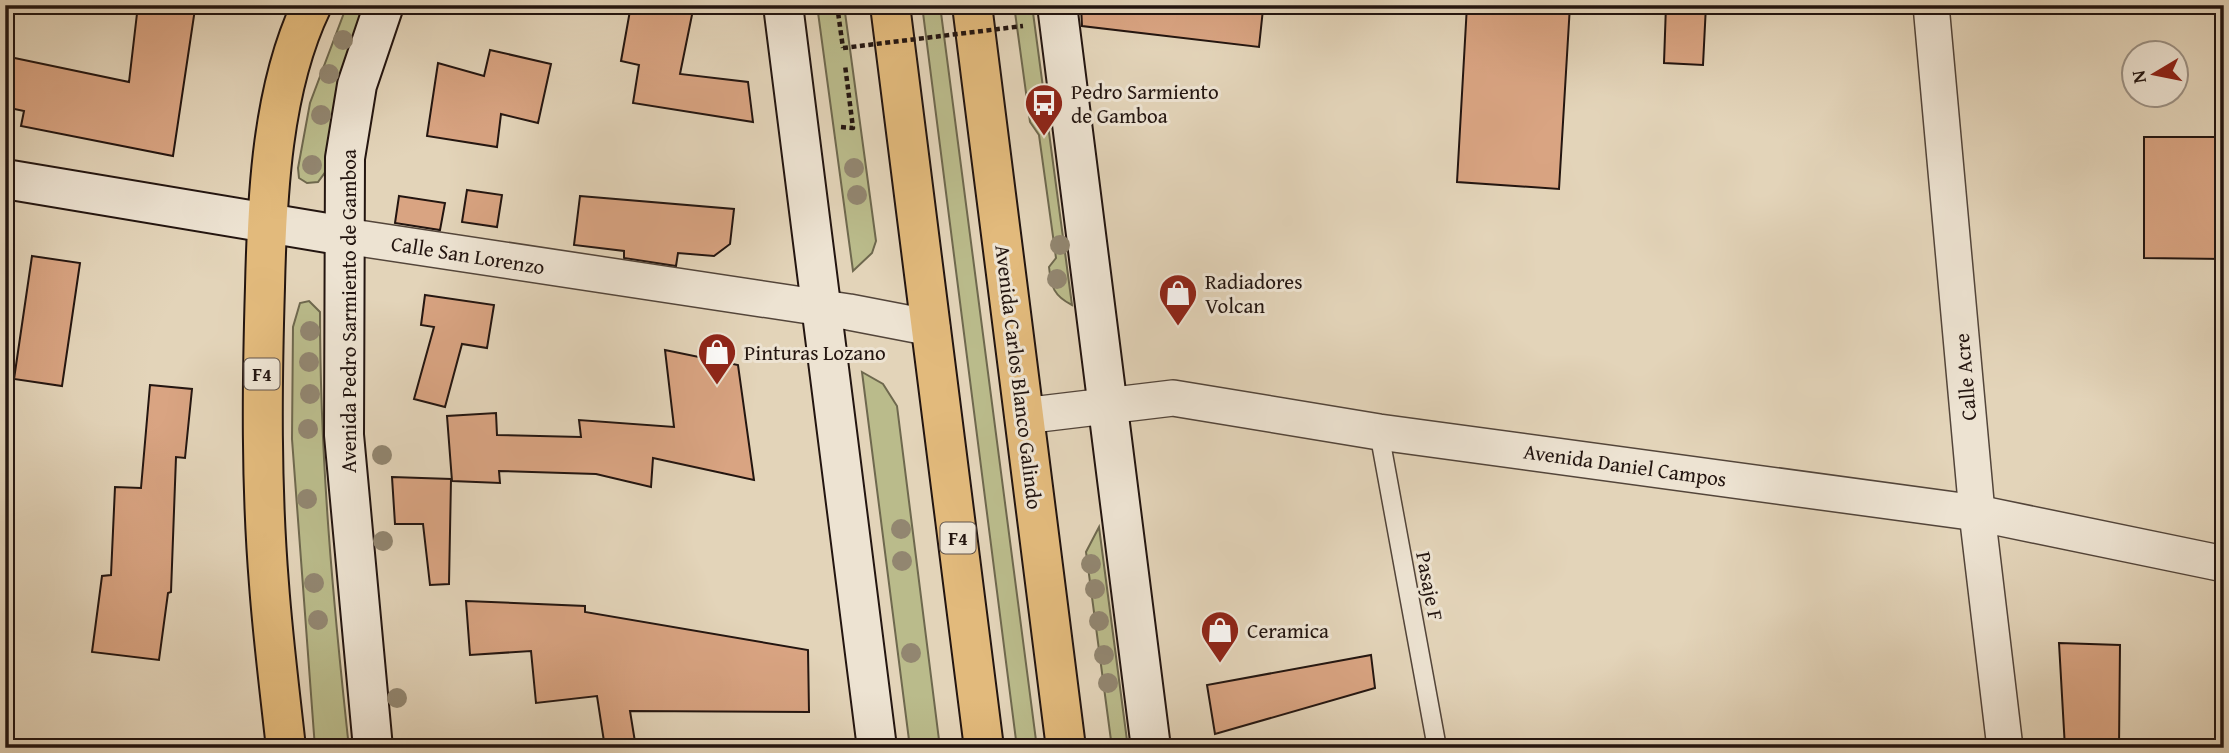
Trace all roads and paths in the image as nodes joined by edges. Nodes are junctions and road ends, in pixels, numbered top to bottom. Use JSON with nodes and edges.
{"nodes":[{"id":1,"x":312,"y":5,"type":"edge"},
{"id":2,"x":384,"y":5,"type":"edge"},
{"id":3,"x":783,"y":5,"type":"edge"},
{"id":4,"x":837,"y":5,"type":"edge"},
{"id":5,"x":890,"y":5,"type":"edge"},
{"id":6,"x":972,"y":5,"type":"edge"},
{"id":7,"x":1057,"y":5,"type":"edge"},
{"id":8,"x":1931,"y":5,"type":"edge"},
{"id":9,"x":1023,"y":26,"type":"dead end"},
{"id":10,"x":845,"y":65,"type":"dead end"},
{"id":11,"x":841,"y":130,"type":"dead end"},
{"id":12,"x":5,"y":179,"type":"edge"},
{"id":13,"x":267,"y":221,"type":"junction"},
{"id":14,"x":345,"y":236,"type":"junction"},
{"id":15,"x":824,"y":309,"type":"junction"},
{"id":16,"x":932,"y":328,"type":"junction"},
{"id":17,"x":1106,"y":406,"type":"junction"},
{"id":18,"x":1023,"y":416,"type":"junction"},
{"id":19,"x":1378,"y":432,"type":"junction"},
{"id":20,"x":1978,"y":513,"type":"junction"},
{"id":21,"x":2224,"y":565,"type":"edge"},
{"id":22,"x":286,"y":748,"type":"edge"},
{"id":23,"x":373,"y":748,"type":"edge"},
{"id":24,"x":877,"y":748,"type":"edge"},
{"id":25,"x":984,"y":748,"type":"edge"},
{"id":26,"x":1066,"y":748,"type":"edge"},
{"id":27,"x":1151,"y":748,"type":"edge"},
{"id":28,"x":1437,"y":748,"type":"edge"},
{"id":29,"x":2005,"y":748,"type":"edge"}],
"edges":[{"from":1,"to":13,"type":"highway","number":"F4"},
{"from":2,"to":14,"type":"street","name":"Avenida Pedro Sarmiento de Gamboa"},
{"from":3,"to":15,"type":"street"},
{"from":4,"to":9,"type":"path","bridge":true},
{"from":5,"to":16,"type":"highway","number":"F4"},
{"from":6,"to":18,"type":"highway","name":"Avenida Carlos Blanco Galindo"},
{"from":7,"to":17,"type":"street"},
{"from":8,"to":20,"type":"street","name":"Calle Acre"},
{"from":10,"to":11,"type":"path"},
{"from":12,"to":13,"type":"street","name":"Calle San Lorenzo"},
{"from":13,"to":14,"type":"street","name":"Calle San Lorenzo"},
{"from":13,"to":22,"type":"highway","number":"F4"},
{"from":14,"to":15,"type":"street","name":"Calle San Lorenzo"},
{"from":14,"to":23,"type":"street","name":"Avenida Pedro Sarmiento de Gamboa"},
{"from":15,"to":16,"type":"street","name":"Calle San Lorenzo"},
{"from":15,"to":24,"type":"street"},
{"from":16,"to":25,"type":"highway","number":"F4"},
{"from":17,"to":18,"type":"street","name":"Avenida Daniel Campos"},
{"from":17,"to":19,"type":"street","name":"Avenida Daniel Campos"},
{"from":17,"to":27,"type":"street"},
{"from":18,"to":26,"type":"highway","name":"Avenida Carlos Blanco Galindo"},
{"from":19,"to":20,"type":"street","name":"Avenida Daniel Campos"},
{"from":19,"to":28,"type":"lane","name":"Pasaje F"},
{"from":20,"to":21,"type":"street","name":"Avenida Daniel Campos"},
{"from":20,"to":29,"type":"street","name":"Calle Acre"}]}
